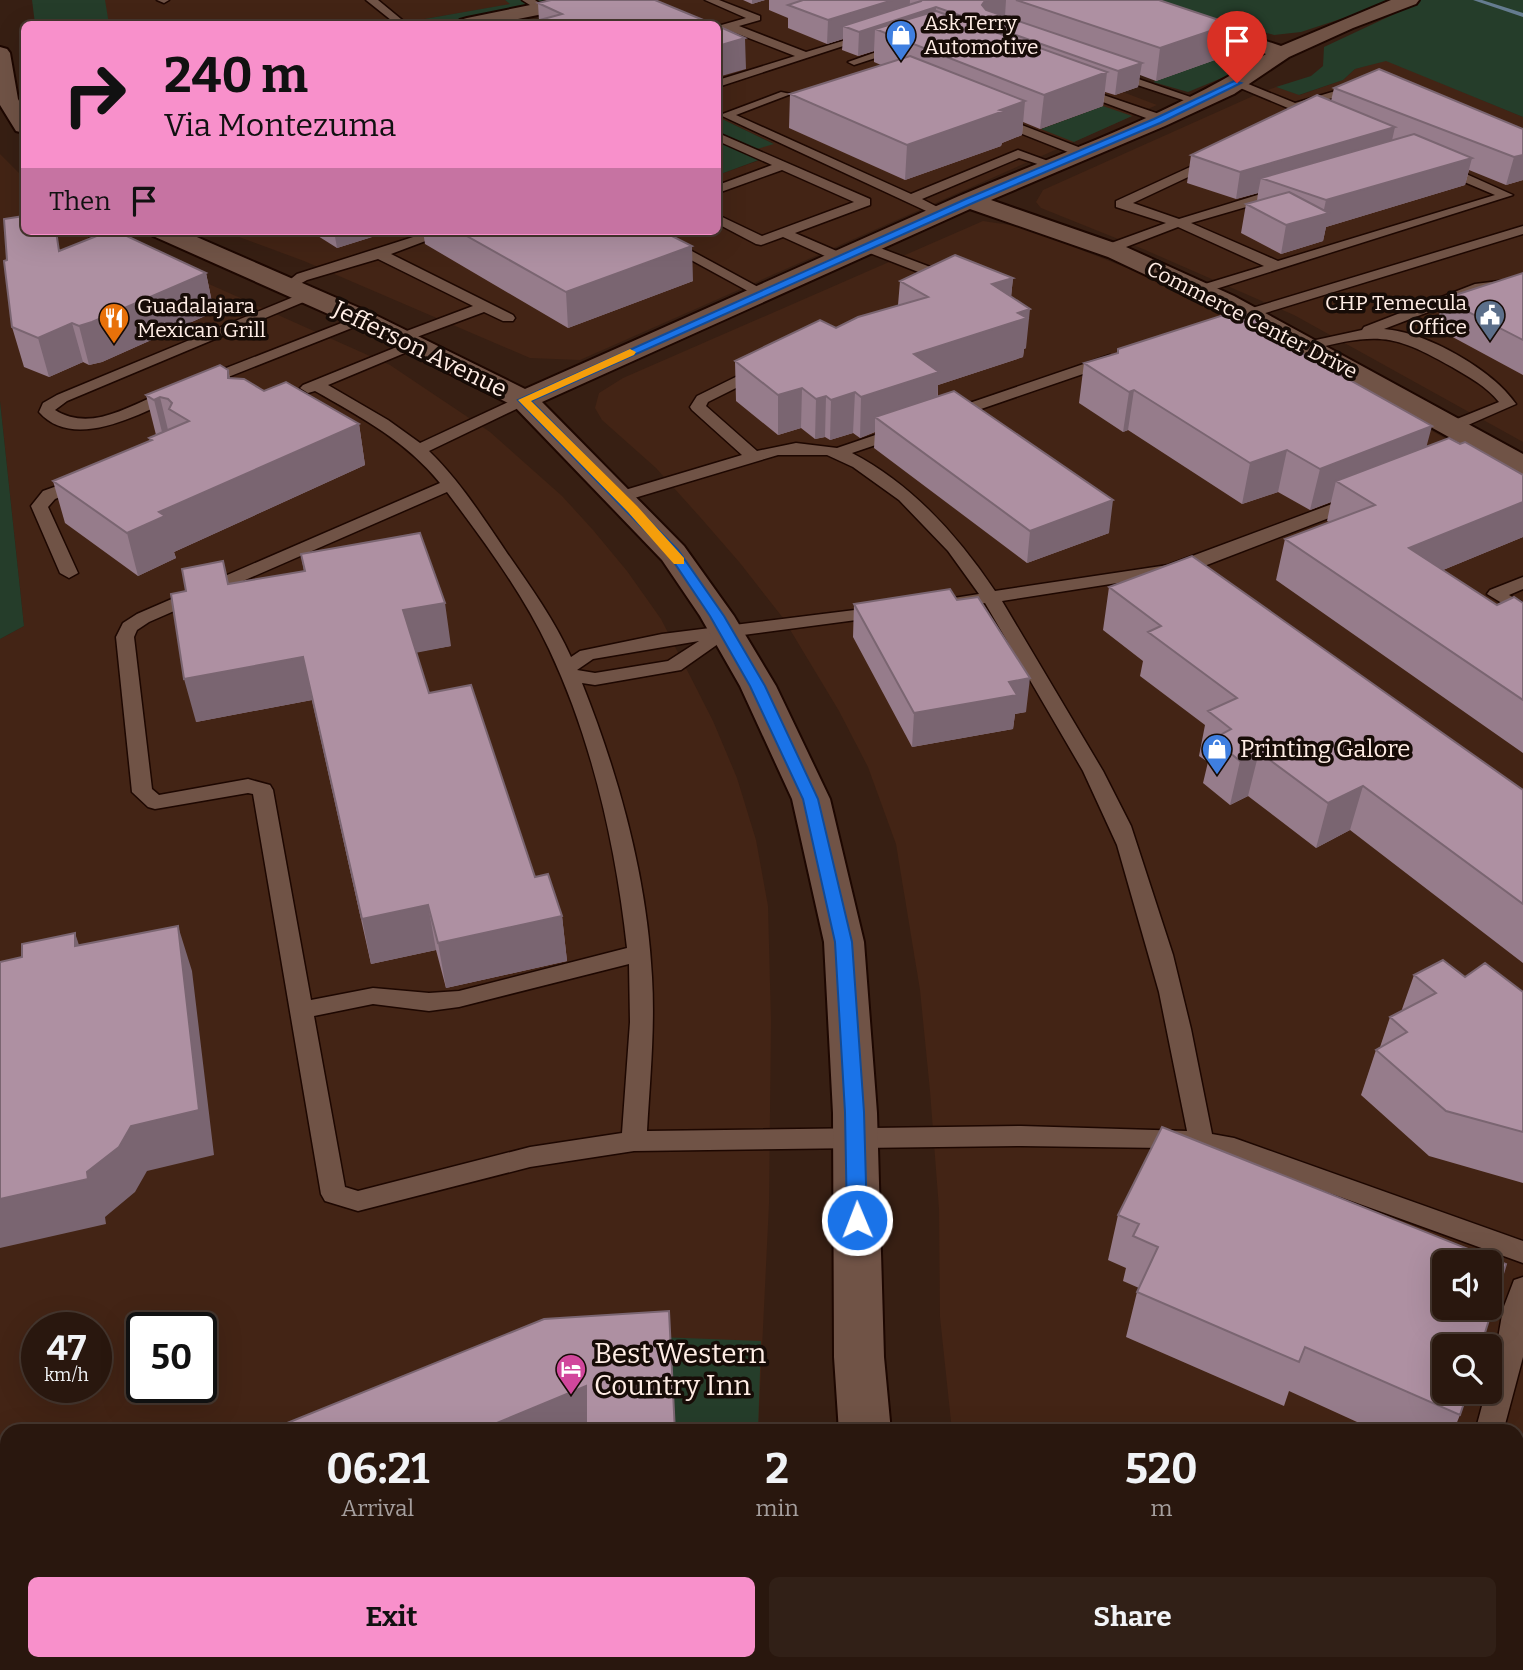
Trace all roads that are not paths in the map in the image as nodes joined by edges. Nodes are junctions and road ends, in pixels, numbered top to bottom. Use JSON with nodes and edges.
{"nodes":[{"id":1,"x":370,"y":0,"type":"edge"},
{"id":2,"x":583,"y":0,"type":"edge"},
{"id":3,"x":710,"y":0,"type":"edge"},
{"id":4,"x":1123,"y":0,"type":"edge"},
{"id":5,"x":1409,"y":0,"type":"edge"},
{"id":6,"x":536,"y":5,"type":"edge"},
{"id":7,"x":765,"y":6,"type":"dead end"},
{"id":8,"x":743,"y":12,"type":"junction"},
{"id":9,"x":398,"y":21,"type":"edge"},
{"id":10,"x":478,"y":21,"type":"edge"},
{"id":11,"x":722,"y":27,"type":"edge"},
{"id":12,"x":878,"y":34,"type":"edge"},
{"id":13,"x":913,"y":43,"type":"edge"},
{"id":14,"x":0,"y":53,"type":"edge"},
{"id":15,"x":1282,"y":53,"type":"junction"},
{"id":16,"x":805,"y":56,"type":"junction"},
{"id":17,"x":1094,"y":67,"type":"edge"},
{"id":18,"x":879,"y":72,"type":"edge"},
{"id":19,"x":1377,"y":82,"type":"edge"},
{"id":20,"x":721,"y":83,"type":"edge"},
{"id":21,"x":1064,"y":83,"type":"edge"},
{"id":22,"x":1237,"y":83,"type":"junction"},
{"id":23,"x":785,"y":94,"type":"dead end"},
{"id":24,"x":16,"y":97,"type":"edge"},
{"id":25,"x":1199,"y":102,"type":"junction"},
{"id":26,"x":1301,"y":113,"type":"junction"},
{"id":27,"x":21,"y":115,"type":"edge"},
{"id":28,"x":990,"y":117,"type":"edge"},
{"id":29,"x":1161,"y":119,"type":"junction"},
{"id":30,"x":1335,"y":124,"type":"edge"},
{"id":31,"x":721,"y":138,"type":"edge"},
{"id":32,"x":1082,"y":153,"type":"junction"},
{"id":33,"x":1222,"y":156,"type":"edge"},
{"id":34,"x":1421,"y":159,"type":"edge"},
{"id":35,"x":1053,"y":165,"type":"junction"},
{"id":36,"x":782,"y":166,"type":"junction"},
{"id":37,"x":721,"y":188,"type":"edge"},
{"id":38,"x":1294,"y":189,"type":"edge"},
{"id":39,"x":1523,"y":190,"type":"edge"},
{"id":40,"x":1507,"y":195,"type":"junction"},
{"id":41,"x":911,"y":199,"type":"junction"},
{"id":42,"x":970,"y":201,"type":"junction"},
{"id":43,"x":942,"y":213,"type":"junction"},
{"id":44,"x":721,"y":221,"type":"edge"},
{"id":45,"x":1179,"y":223,"type":"junction"},
{"id":46,"x":1523,"y":230,"type":"edge"},
{"id":47,"x":785,"y":233,"type":"junction"},
{"id":48,"x":171,"y":235,"type":"edge"},
{"id":49,"x":434,"y":235,"type":"edge"},
{"id":50,"x":653,"y":235,"type":"edge"},
{"id":51,"x":867,"y":247,"type":"junction"},
{"id":52,"x":1108,"y":249,"type":"junction"},
{"id":53,"x":379,"y":254,"type":"junction"},
{"id":54,"x":841,"y":258,"type":"junction"},
{"id":55,"x":1277,"y":266,"type":"junction"},
{"id":56,"x":1523,"y":282,"type":"edge"},
{"id":57,"x":298,"y":290,"type":"junction"},
{"id":58,"x":1200,"y":290,"type":"junction"},
{"id":59,"x":928,"y":292,"type":"edge"},
{"id":60,"x":762,"y":293,"type":"junction"},
{"id":61,"x":484,"y":307,"type":"junction"},
{"id":62,"x":508,"y":318,"type":"dead end"},
{"id":63,"x":1235,"y":318,"type":"junction"},
{"id":64,"x":362,"y":319,"type":"junction"},
{"id":65,"x":1360,"y":334,"type":"junction"},
{"id":66,"x":407,"y":341,"type":"junction"},
{"id":67,"x":1307,"y":346,"type":"junction"},
{"id":68,"x":1125,"y":355,"type":"edge"},
{"id":69,"x":781,"y":361,"type":"edge"},
{"id":70,"x":316,"y":385,"type":"junction"},
{"id":71,"x":292,"y":395,"type":"edge"},
{"id":72,"x":524,"y":400,"type":"junction"},
{"id":73,"x":1515,"y":401,"type":"edge"},
{"id":74,"x":1453,"y":426,"type":"junction"},
{"id":75,"x":1492,"y":448,"type":"junction"},
{"id":76,"x":418,"y":450,"type":"junction"},
{"id":77,"x":837,"y":453,"type":"junction"},
{"id":78,"x":753,"y":456,"type":"junction"},
{"id":79,"x":1466,"y":458,"type":"edge"},
{"id":80,"x":1523,"y":466,"type":"edge"},
{"id":81,"x":100,"y":474,"type":"edge"},
{"id":82,"x":449,"y":485,"type":"junction"},
{"id":83,"x":621,"y":497,"type":"junction"},
{"id":84,"x":1365,"y":498,"type":"edge"},
{"id":85,"x":1166,"y":570,"type":"junction"},
{"id":86,"x":69,"y":573,"type":"dead end"},
{"id":87,"x":1523,"y":582,"type":"edge"},
{"id":88,"x":1188,"y":586,"type":"edge"},
{"id":89,"x":993,"y":597,"type":"junction"},
{"id":90,"x":936,"y":605,"type":"edge"},
{"id":91,"x":896,"y":610,"type":"edge"},
{"id":92,"x":1523,"y":611,"type":"edge"},
{"id":93,"x":725,"y":631,"type":"junction"},
{"id":94,"x":567,"y":672,"type":"junction"},
{"id":95,"x":639,"y":953,"type":"junction"},
{"id":96,"x":302,"y":1010,"type":"junction"},
{"id":97,"x":855,"y":1139,"type":"junction"},
{"id":98,"x":634,"y":1141,"type":"junction"},
{"id":99,"x":1201,"y":1142,"type":"junction"},
{"id":100,"x":1523,"y":1252,"type":"edge"},
{"id":101,"x":1523,"y":1288,"type":"edge"},
{"id":102,"x":864,"y":1424,"type":"edge"},
{"id":103,"x":1491,"y":1424,"type":"edge"}],
"edges":[{"from":1,"to":9,"type":"lane"},
{"from":2,"to":6,"type":"street"},
{"from":3,"to":8,"type":"lane"},
{"from":4,"to":15,"type":"street"},
{"from":5,"to":15,"type":"street"},
{"from":6,"to":10,"type":"street"},
{"from":7,"to":8,"type":"lane"},
{"from":8,"to":11,"type":"lane"},
{"from":11,"to":16,"type":"lane"},
{"from":12,"to":16,"type":"lane"},
{"from":13,"to":18,"type":"lane"},
{"from":14,"to":24,"type":"street"},
{"from":15,"to":22,"type":"street"},
{"from":16,"to":20,"type":"lane"},
{"from":17,"to":25,"type":"lane"},
{"from":19,"to":26,"type":"lane"},
{"from":21,"to":29,"type":"lane"},
{"from":22,"to":25,"type":"street"},
{"from":22,"to":26,"type":"lane"},
{"from":23,"to":41,"type":"lane"},
{"from":24,"to":27,"type":"street"},
{"from":25,"to":29,"type":"street"},
{"from":26,"to":30,"type":"lane"},
{"from":28,"to":32,"type":"lane"},
{"from":29,"to":32,"type":"street"},
{"from":31,"to":36,"type":"lane"},
{"from":32,"to":35,"type":"street"},
{"from":33,"to":45,"type":"lane"},
{"from":34,"to":40,"type":"lane"},
{"from":35,"to":41,"type":"lane"},
{"from":35,"to":42,"type":"street"},
{"from":36,"to":37,"type":"lane"},
{"from":36,"to":47,"type":"lane"},
{"from":38,"to":45,"type":"lane"},
{"from":39,"to":40,"type":"lane"},
{"from":40,"to":55,"type":"lane"},
{"from":41,"to":43,"type":"lane"},
{"from":42,"to":43,"type":"street"},
{"from":42,"to":52,"type":"street","name":"Commerce Center Drive"},
{"from":43,"to":51,"type":"street"},
{"from":44,"to":47,"type":"lane"},
{"from":45,"to":52,"type":"lane"},
{"from":45,"to":55,"type":"lane"},
{"from":46,"to":63,"type":"lane"},
{"from":47,"to":54,"type":"lane"},
{"from":48,"to":57,"type":"street","name":"Jefferson Avenue"},
{"from":49,"to":53,"type":"lane"},
{"from":50,"to":60,"type":"lane"},
{"from":51,"to":54,"type":"street"},
{"from":51,"to":59,"type":"lane"},
{"from":52,"to":58,"type":"street","name":"Commerce Center Drive"},
{"from":53,"to":57,"type":"lane"},
{"from":53,"to":61,"type":"lane"},
{"from":54,"to":60,"type":"street"},
{"from":55,"to":58,"type":"lane"},
{"from":56,"to":65,"type":"lane"},
{"from":57,"to":64,"type":"street","name":"Jefferson Avenue"},
{"from":57,"to":64,"type":"lane"},
{"from":58,"to":63,"type":"street","name":"Commerce Center Drive"},
{"from":60,"to":72,"type":"street"},
{"from":61,"to":62,"type":"lane"},
{"from":61,"to":66,"type":"lane"},
{"from":63,"to":67,"type":"street","name":"Commerce Center Drive"},
{"from":64,"to":66,"type":"street","name":"Jefferson Avenue"},
{"from":65,"to":67,"type":"lane"},
{"from":65,"to":73,"type":"lane"},
{"from":66,"to":70,"type":"lane"},
{"from":66,"to":72,"type":"street","name":"Jefferson Avenue"},
{"from":67,"to":74,"type":"street","name":"Commerce Center Drive"},
{"from":68,"to":77,"type":"lane"},
{"from":69,"to":78,"type":"lane"},
{"from":70,"to":71,"type":"lane"},
{"from":70,"to":76,"type":"lane"},
{"from":72,"to":76,"type":"lane"},
{"from":72,"to":83,"type":"street","name":"Jefferson Avenue"},
{"from":73,"to":74,"type":"lane"},
{"from":74,"to":75,"type":"street","name":"Commerce Center Drive"},
{"from":75,"to":79,"type":"lane"},
{"from":75,"to":80,"type":"street","name":"Commerce Center Drive"},
{"from":76,"to":82,"type":"lane"},
{"from":77,"to":78,"type":"lane"},
{"from":77,"to":89,"type":"lane"},
{"from":78,"to":83,"type":"lane"},
{"from":81,"to":86,"type":"lane"},
{"from":82,"to":94,"type":"lane"},
{"from":82,"to":96,"type":"lane"},
{"from":83,"to":93,"type":"street","name":"Jefferson Avenue"},
{"from":84,"to":85,"type":"lane"},
{"from":85,"to":88,"type":"lane"},
{"from":85,"to":89,"type":"lane"},
{"from":87,"to":92,"type":"lane"},
{"from":89,"to":90,"type":"lane"},
{"from":89,"to":99,"type":"lane"},
{"from":91,"to":93,"type":"lane"},
{"from":93,"to":94,"type":"lane"},
{"from":93,"to":94,"type":"lane"},
{"from":93,"to":97,"type":"street","name":"Jefferson Avenue"},
{"from":94,"to":95,"type":"lane"},
{"from":95,"to":96,"type":"lane"},
{"from":95,"to":98,"type":"lane"},
{"from":96,"to":98,"type":"lane"},
{"from":97,"to":98,"type":"lane"},
{"from":97,"to":99,"type":"lane"},
{"from":97,"to":102,"type":"street","name":"Jefferson Avenue"},
{"from":99,"to":100,"type":"lane"},
{"from":101,"to":103,"type":"lane"}]}
